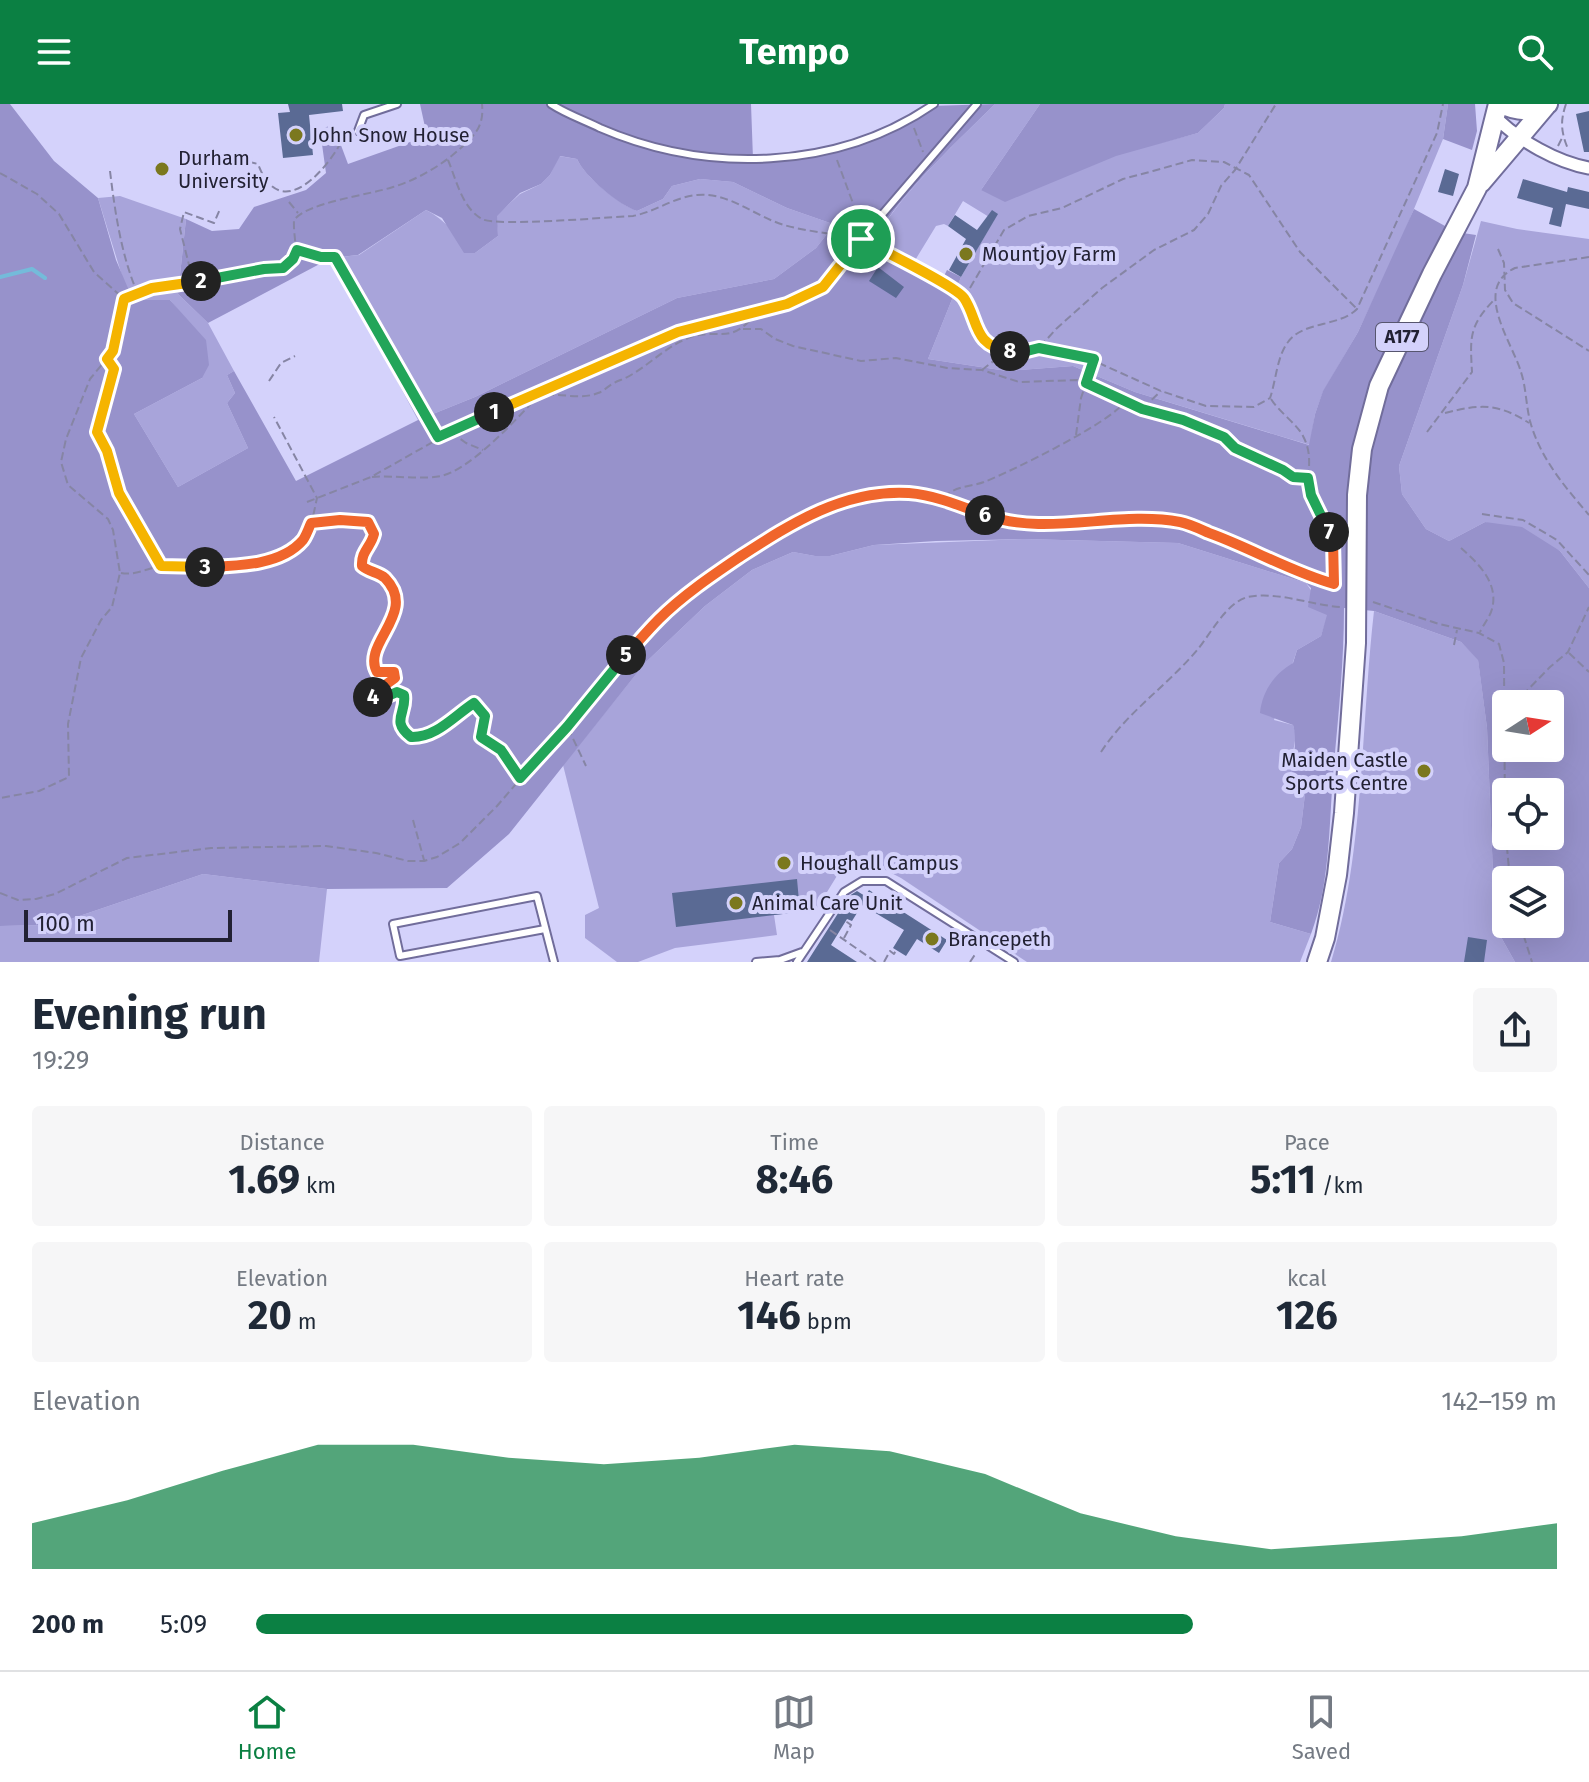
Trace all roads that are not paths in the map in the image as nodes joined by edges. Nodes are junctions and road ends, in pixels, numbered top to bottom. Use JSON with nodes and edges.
{"nodes":[{"id":1,"x":397,"y":104,"type":"edge"},
{"id":2,"x":551,"y":104,"type":"edge"},
{"id":3,"x":977,"y":104,"type":"edge"},
{"id":4,"x":930,"y":105,"type":"edge"},
{"id":5,"x":1547,"y":105,"type":"edge"},
{"id":6,"x":1499,"y":109,"type":"edge"},
{"id":7,"x":358,"y":131,"type":"road end"},
{"id":8,"x":1520,"y":137,"type":"junction"},
{"id":9,"x":1585,"y":167,"type":"edge"},
{"id":10,"x":1477,"y":188,"type":"junction"},
{"id":11,"x":964,"y":297,"type":"road end"},
{"id":12,"x":545,"y":929,"type":"junction"},
{"id":13,"x":802,"y":952,"type":"junction"},
{"id":14,"x":554,"y":962,"type":"edge"},
{"id":15,"x":756,"y":962,"type":"edge"},
{"id":16,"x":797,"y":962,"type":"edge"},
{"id":17,"x":1014,"y":962,"type":"edge"},
{"id":18,"x":1317,"y":962,"type":"edge"}],
"edges":[{"from":1,"to":7,"type":"lane"},
{"from":2,"to":4,"type":"lane"},
{"from":3,"to":11,"type":"lane"},
{"from":5,"to":6,"type":"main road"},
{"from":5,"to":8,"type":"main road","number":"A177"},
{"from":6,"to":8,"type":"street"},
{"from":6,"to":10,"type":"main road","number":"A177"},
{"from":8,"to":9,"type":"street"},
{"from":8,"to":10,"type":"main road","number":"A177"},
{"from":10,"to":18,"type":"main road","number":"A177"},
{"from":12,"to":12,"type":"lane"},
{"from":12,"to":14,"type":"lane"},
{"from":13,"to":15,"type":"lane"},
{"from":13,"to":16,"type":"lane"},
{"from":13,"to":17,"type":"lane"}]}
